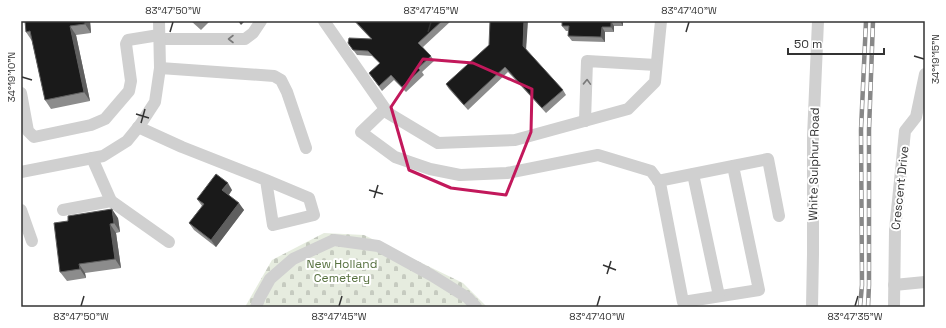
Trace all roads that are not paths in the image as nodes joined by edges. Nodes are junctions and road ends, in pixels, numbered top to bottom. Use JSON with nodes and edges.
{"nodes":[{"id":1,"x":159,"y":21,"type":"edge"},
{"id":2,"x":261,"y":21,"type":"edge"},
{"id":3,"x":324,"y":21,"type":"edge"},
{"id":4,"x":661,"y":21,"type":"edge"},
{"id":5,"x":818,"y":21,"type":"edge"},
{"id":6,"x":159,"y":37,"type":"junction"},
{"id":7,"x":656,"y":65,"type":"junction"},
{"id":8,"x":160,"y":68,"type":"junction"},
{"id":9,"x":925,"y":74,"type":"edge"},
{"id":10,"x":21,"y":93,"type":"edge"},
{"id":11,"x":385,"y":109,"type":"junction"},
{"id":12,"x":585,"y":121,"type":"junction"},
{"id":13,"x":138,"y":128,"type":"junction"},
{"id":14,"x":306,"y":148,"type":"dead end"},
{"id":15,"x":92,"y":158,"type":"junction"},
{"id":16,"x":733,"y":166,"type":"junction"},
{"id":17,"x":21,"y":172,"type":"edge"},
{"id":18,"x":693,"y":174,"type":"junction"},
{"id":19,"x":266,"y":180,"type":"dead end"},
{"id":20,"x":658,"y":181,"type":"junction"},
{"id":21,"x":111,"y":202,"type":"junction"},
{"id":22,"x":63,"y":210,"type":"dead end"},
{"id":23,"x":21,"y":211,"type":"edge"},
{"id":24,"x":779,"y":216,"type":"dead end"},
{"id":25,"x":32,"y":241,"type":"dead end"},
{"id":26,"x":169,"y":242,"type":"dead end"},
{"id":27,"x":925,"y":282,"type":"edge"},
{"id":28,"x":894,"y":285,"type":"junction"},
{"id":29,"x":719,"y":296,"type":"junction"},
{"id":30,"x":256,"y":307,"type":"edge"},
{"id":31,"x":476,"y":307,"type":"edge"},
{"id":32,"x":812,"y":307,"type":"edge"},
{"id":33,"x":894,"y":307,"type":"edge"}],
"edges":[{"from":1,"to":6,"type":"street"},
{"from":2,"to":6,"type":"street","one_way":true},
{"from":3,"to":11,"type":"street"},
{"from":4,"to":7,"type":"street"},
{"from":5,"to":32,"type":"street","name":"White Sulphur Road"},
{"from":6,"to":8,"type":"street"},
{"from":6,"to":10,"type":"street"},
{"from":7,"to":12,"type":"street"},
{"from":12,"to":7,"type":"street","one_way":true},
{"from":8,"to":13,"type":"street"},
{"from":8,"to":14,"type":"street"},
{"from":9,"to":28,"type":"street","name":"Crescent Drive"},
{"from":11,"to":12,"type":"street"},
{"from":11,"to":20,"type":"street"},
{"from":13,"to":15,"type":"street"},
{"from":13,"to":19,"type":"street"},
{"from":15,"to":17,"type":"street"},
{"from":15,"to":21,"type":"street"},
{"from":16,"to":18,"type":"street"},
{"from":16,"to":24,"type":"street"},
{"from":16,"to":29,"type":"street"},
{"from":18,"to":20,"type":"street"},
{"from":18,"to":29,"type":"street"},
{"from":20,"to":29,"type":"street"},
{"from":21,"to":22,"type":"street"},
{"from":21,"to":26,"type":"street"},
{"from":23,"to":25,"type":"street"},
{"from":27,"to":28,"type":"street"},
{"from":28,"to":33,"type":"street","name":"Crescent Drive"},
{"from":30,"to":31,"type":"street"}]}
